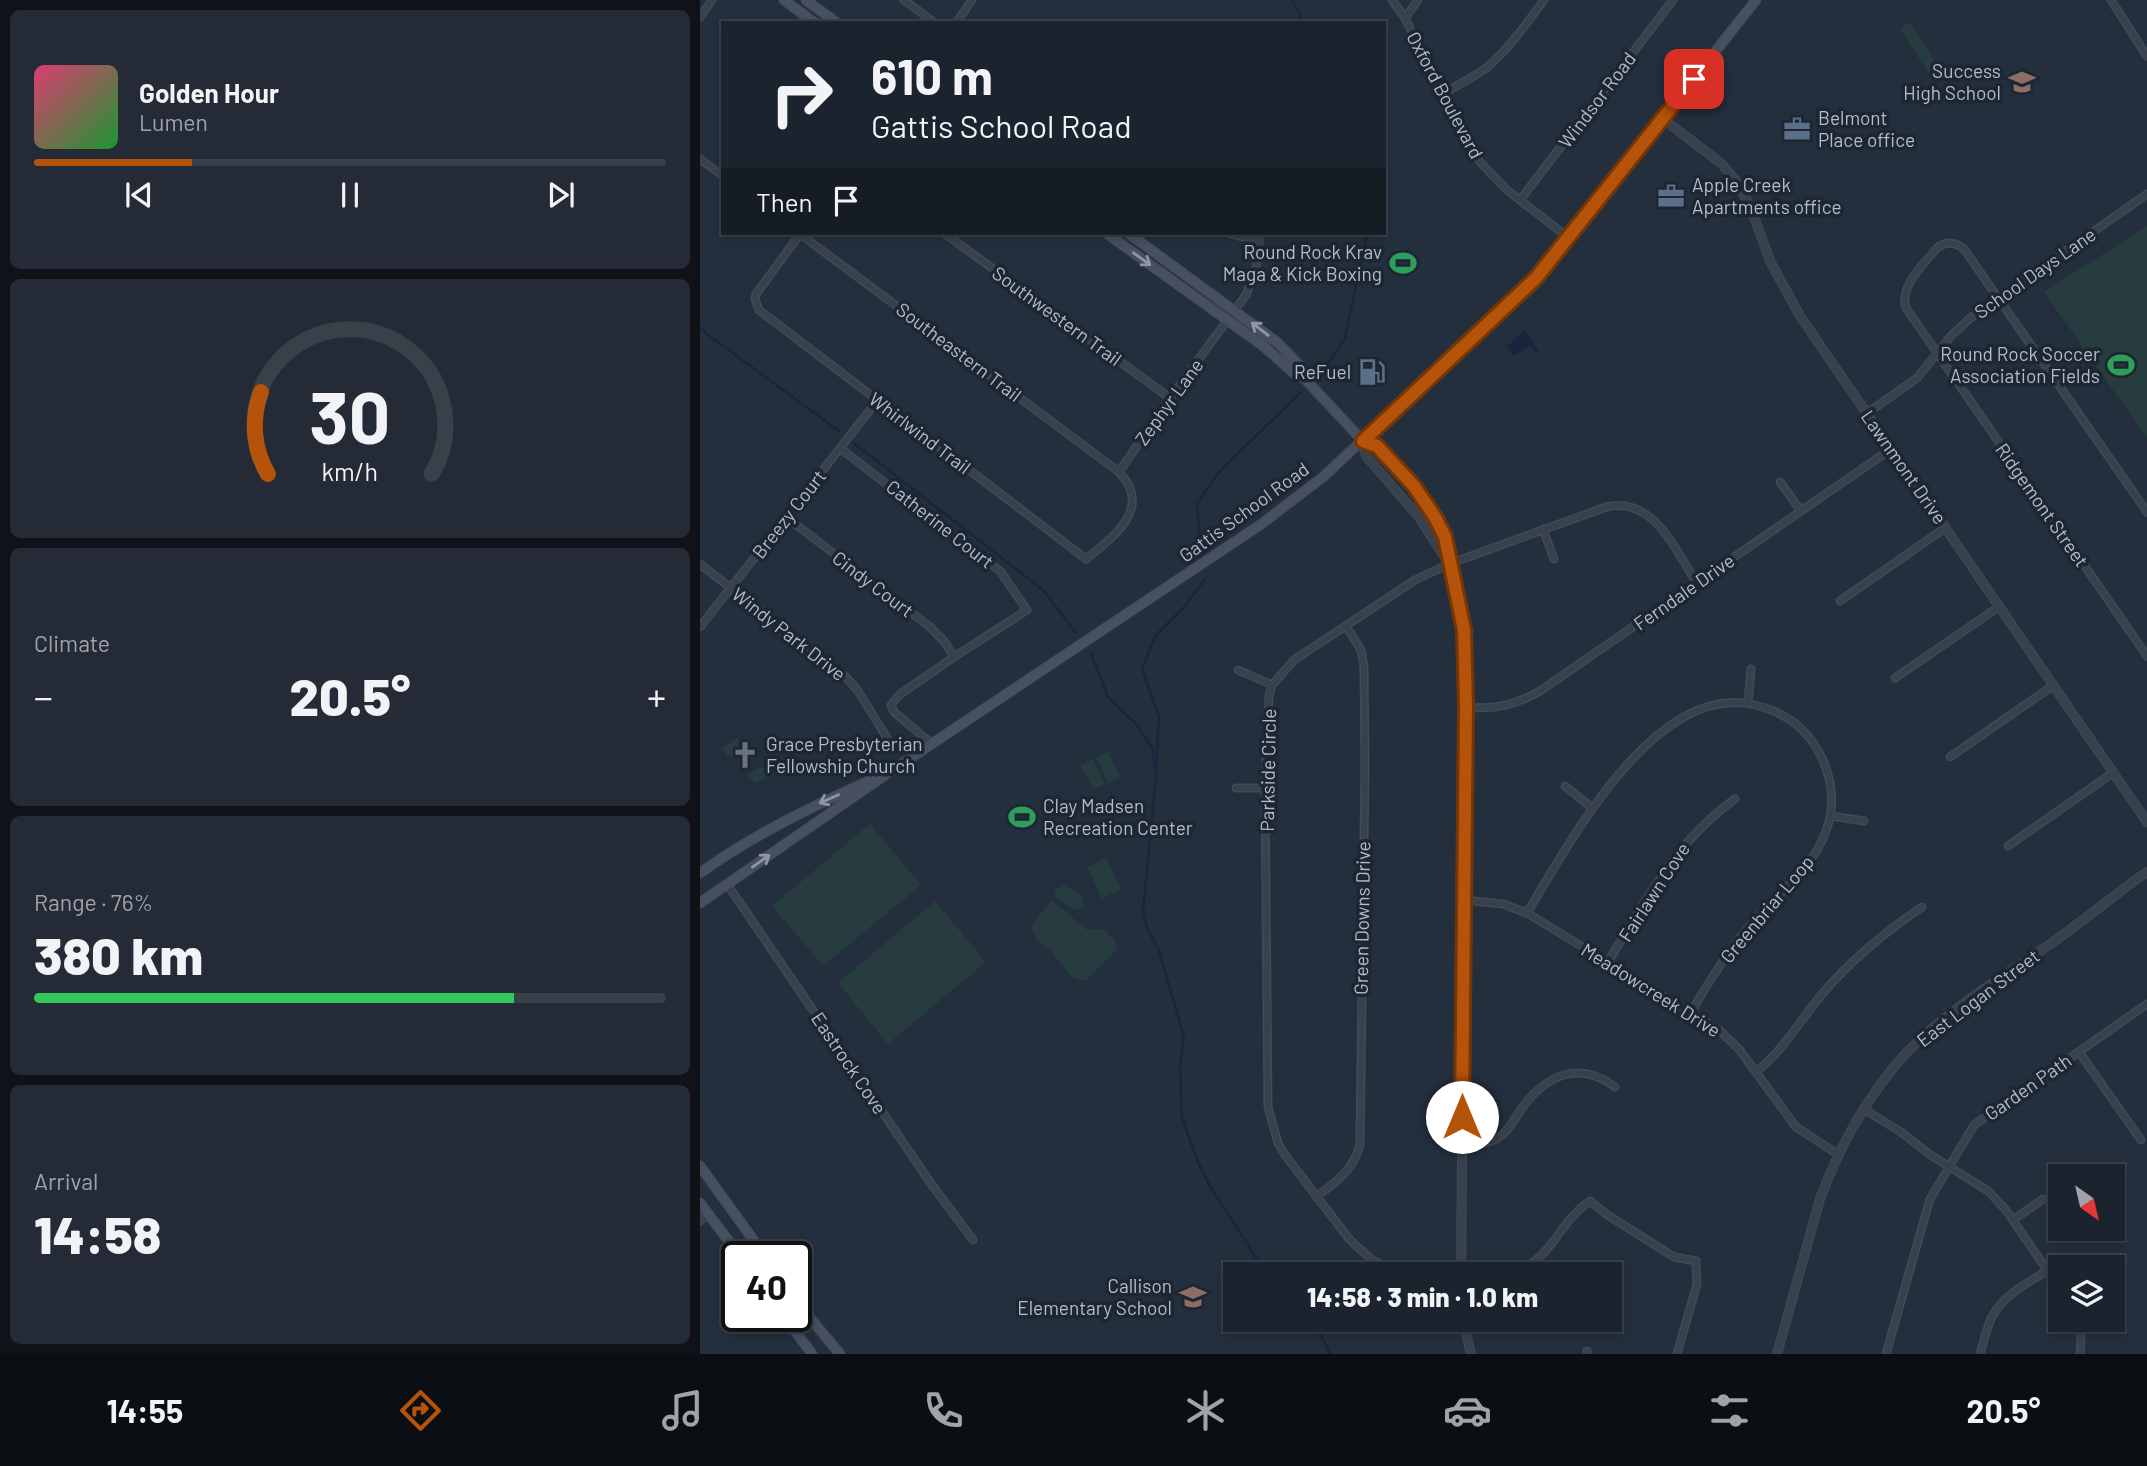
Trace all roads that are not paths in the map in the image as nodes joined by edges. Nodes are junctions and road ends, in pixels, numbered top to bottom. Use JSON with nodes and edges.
{"nodes":[{"id":1,"x":712,"y":0,"type":"edge"},
{"id":2,"x":784,"y":0,"type":"edge"},
{"id":3,"x":806,"y":0,"type":"edge"},
{"id":4,"x":904,"y":0,"type":"edge"},
{"id":5,"x":972,"y":0,"type":"edge"},
{"id":6,"x":1392,"y":0,"type":"edge"},
{"id":7,"x":1418,"y":0,"type":"edge"},
{"id":8,"x":1544,"y":0,"type":"edge"},
{"id":9,"x":1673,"y":0,"type":"edge"},
{"id":10,"x":1756,"y":0,"type":"edge"},
{"id":11,"x":2111,"y":0,"type":"edge"},
{"id":12,"x":700,"y":17,"type":"edge"},
{"id":13,"x":1405,"y":18,"type":"junction"},
{"id":14,"x":812,"y":21,"type":"edge"},
{"id":15,"x":834,"y":21,"type":"edge"},
{"id":16,"x":932,"y":21,"type":"edge"},
{"id":17,"x":957,"y":21,"type":"edge"},
{"id":18,"x":2147,"y":56,"type":"edge"},
{"id":19,"x":1442,"y":94,"type":"junction"},
{"id":20,"x":1663,"y":118,"type":"junction"},
{"id":21,"x":700,"y":159,"type":"edge"},
{"id":22,"x":721,"y":175,"type":"edge"},
{"id":23,"x":2147,"y":194,"type":"edge"},
{"id":24,"x":1520,"y":200,"type":"junction"},
{"id":25,"x":799,"y":235,"type":"edge"},
{"id":26,"x":803,"y":235,"type":"edge"},
{"id":27,"x":947,"y":235,"type":"edge"},
{"id":28,"x":1109,"y":235,"type":"edge"},
{"id":29,"x":1131,"y":235,"type":"edge"},
{"id":30,"x":1235,"y":235,"type":"edge"},
{"id":31,"x":1260,"y":235,"type":"edge"},
{"id":32,"x":1569,"y":238,"type":"junction"},
{"id":33,"x":1999,"y":298,"type":"junction"},
{"id":34,"x":1236,"y":311,"type":"junction"},
{"id":35,"x":1227,"y":321,"type":"junction"},
{"id":36,"x":1937,"y":354,"type":"junction"},
{"id":37,"x":1305,"y":379,"type":"junction"},
{"id":38,"x":1170,"y":398,"type":"junction"},
{"id":39,"x":877,"y":401,"type":"junction"},
{"id":40,"x":1866,"y":414,"type":"junction"},
{"id":41,"x":1363,"y":441,"type":"junction"},
{"id":42,"x":841,"y":449,"type":"junction"},
{"id":43,"x":1891,"y":449,"type":"junction"},
{"id":44,"x":1119,"y":472,"type":"junction"},
{"id":45,"x":1780,"y":482,"type":"dead end"},
{"id":46,"x":1801,"y":511,"type":"junction"},
{"id":47,"x":2147,"y":512,"type":"edge"},
{"id":48,"x":786,"y":517,"type":"junction"},
{"id":49,"x":1945,"y":528,"type":"junction"},
{"id":50,"x":1543,"y":530,"type":"junction"},
{"id":51,"x":1554,"y":559,"type":"dead end"},
{"id":52,"x":700,"y":564,"type":"edge"},
{"id":53,"x":1449,"y":564,"type":"junction"},
{"id":54,"x":1698,"y":583,"type":"junction"},
{"id":55,"x":730,"y":588,"type":"junction"},
{"id":56,"x":1840,"y":601,"type":"dead end"},
{"id":57,"x":2000,"y":606,"type":"junction"},
{"id":58,"x":700,"y":626,"type":"edge"},
{"id":59,"x":1346,"y":626,"type":"junction"},
{"id":60,"x":2147,"y":656,"type":"edge"},
{"id":61,"x":954,"y":657,"type":"junction"},
{"id":62,"x":1751,"y":669,"type":"dead end"},
{"id":63,"x":1238,"y":670,"type":"dead end"},
{"id":64,"x":1895,"y":678,"type":"dead end"},
{"id":65,"x":1272,"y":685,"type":"junction"},
{"id":66,"x":2054,"y":685,"type":"junction"},
{"id":67,"x":1748,"y":703,"type":"junction"},
{"id":68,"x":1466,"y":706,"type":"junction"},
{"id":69,"x":932,"y":744,"type":"junction"},
{"id":70,"x":892,"y":746,"type":"dead end"},
{"id":71,"x":1950,"y":757,"type":"dead end"},
{"id":72,"x":891,"y":771,"type":"junction"},
{"id":73,"x":2114,"y":772,"type":"junction"},
{"id":74,"x":1565,"y":786,"type":"dead end"},
{"id":75,"x":1236,"y":788,"type":"dead end"},
{"id":76,"x":1265,"y":788,"type":"junction"},
{"id":77,"x":1735,"y":799,"type":"dead end"},
{"id":78,"x":1591,"y":808,"type":"junction"},
{"id":79,"x":1830,"y":816,"type":"junction"},
{"id":80,"x":1864,"y":821,"type":"dead end"},
{"id":81,"x":2147,"y":822,"type":"edge"},
{"id":82,"x":2008,"y":846,"type":"dead end"},
{"id":83,"x":2147,"y":872,"type":"edge"},
{"id":84,"x":700,"y":873,"type":"edge"},
{"id":85,"x":727,"y":884,"type":"junction"},
{"id":86,"x":1463,"y":900,"type":"junction"},
{"id":87,"x":700,"y":903,"type":"edge"},
{"id":88,"x":1922,"y":907,"type":"dead end"},
{"id":89,"x":1527,"y":913,"type":"junction"},
{"id":90,"x":1608,"y":962,"type":"junction"},
{"id":91,"x":2147,"y":1004,"type":"edge"},
{"id":92,"x":1691,"y":1012,"type":"junction"},
{"id":93,"x":2079,"y":1052,"type":"junction"},
{"id":94,"x":1756,"y":1072,"type":"junction"},
{"id":95,"x":1615,"y":1087,"type":"dead end"},
{"id":96,"x":1865,"y":1110,"type":"junction"},
{"id":97,"x":2141,"y":1140,"type":"dead end"},
{"id":98,"x":1462,"y":1144,"type":"junction"},
{"id":99,"x":1839,"y":1155,"type":"junction"},
{"id":100,"x":700,"y":1166,"type":"edge"},
{"id":101,"x":1949,"y":1166,"type":"junction"},
{"id":102,"x":1316,"y":1197,"type":"junction"},
{"id":103,"x":2043,"y":1199,"type":"dead end"},
{"id":104,"x":700,"y":1203,"type":"edge"},
{"id":105,"x":708,"y":1214,"type":"junction"},
{"id":106,"x":2013,"y":1220,"type":"junction"},
{"id":107,"x":700,"y":1221,"type":"edge"},
{"id":108,"x":973,"y":1240,"type":"dead end"},
{"id":109,"x":729,"y":1241,"type":"edge"},
{"id":110,"x":754,"y":1241,"type":"edge"},
{"id":111,"x":1376,"y":1262,"type":"edge"},
{"id":112,"x":1461,"y":1262,"type":"edge"},
{"id":113,"x":1532,"y":1262,"type":"edge"},
{"id":114,"x":2047,"y":1270,"type":"joint"},
{"id":115,"x":812,"y":1320,"type":"edge"},
{"id":116,"x":796,"y":1332,"type":"edge"},
{"id":117,"x":1466,"y":1332,"type":"edge"},
{"id":118,"x":2080,"y":1332,"type":"edge"},
{"id":119,"x":813,"y":1354,"type":"edge"},
{"id":120,"x":840,"y":1354,"type":"edge"},
{"id":121,"x":1471,"y":1354,"type":"edge"},
{"id":122,"x":1677,"y":1354,"type":"edge"},
{"id":123,"x":1777,"y":1354,"type":"edge"},
{"id":124,"x":1886,"y":1354,"type":"edge"},
{"id":125,"x":1980,"y":1354,"type":"edge"},
{"id":126,"x":2080,"y":1354,"type":"edge"}],
"edges":[{"from":1,"to":12,"type":"street"},
{"from":2,"to":14,"type":"main road"},
{"from":3,"to":15,"type":"main road"},
{"from":4,"to":16,"type":"street"},
{"from":5,"to":17,"type":"street"},
{"from":6,"to":13,"type":"street","name":"Oxford Boulevard"},
{"from":7,"to":13,"type":"street"},
{"from":8,"to":19,"type":"street"},
{"from":9,"to":24,"type":"street","name":"Windsor Road"},
{"from":10,"to":20,"type":"main road","name":"Gattis School Road"},
{"from":11,"to":18,"type":"street"},
{"from":13,"to":19,"type":"street","name":"Oxford Boulevard"},
{"from":19,"to":24,"type":"street","name":"Oxford Boulevard"},
{"from":20,"to":32,"type":"main road","name":"Gattis School Road"},
{"from":20,"to":40,"type":"street","name":"Lawnmont Drive"},
{"from":21,"to":22,"type":"street"},
{"from":23,"to":33,"type":"street","name":"School Days Lane"},
{"from":24,"to":32,"type":"street","name":"Oxford Boulevard"},
{"from":25,"to":39,"type":"street","name":"Whirlwind Trail"},
{"from":26,"to":44,"type":"street","name":"Southeastern Trail"},
{"from":27,"to":38,"type":"street","name":"Southwestern Trail"},
{"from":28,"to":35,"type":"main road","one_way":true},
{"from":29,"to":34,"type":"main road"},
{"from":30,"to":31,"type":"street"},
{"from":31,"to":34,"type":"street","name":"Zephyr Lane"},
{"from":32,"to":41,"type":"main road","name":"Gattis School Road"},
{"from":33,"to":36,"type":"street","name":"School Days Lane"},
{"from":33,"to":36,"type":"street","name":"Ridgemont Street"},
{"from":33,"to":47,"type":"street"},
{"from":34,"to":35,"type":"street","name":"Zephyr Lane"},
{"from":37,"to":34,"type":"main road","one_way":true},
{"from":35,"to":37,"type":"main road"},
{"from":35,"to":38,"type":"street","name":"Zephyr Lane"},
{"from":36,"to":40,"type":"street","name":"School Days Lane"},
{"from":36,"to":60,"type":"street","name":"Ridgemont Street"},
{"from":37,"to":41,"type":"main road"},
{"from":38,"to":44,"type":"street","name":"Zephyr Lane"},
{"from":39,"to":42,"type":"street","name":"Breezy Court"},
{"from":39,"to":44,"type":"street","name":"Whirlwind Trail"},
{"from":40,"to":43,"type":"street","name":"Lawnmont Drive"},
{"from":41,"to":53,"type":"street"},
{"from":41,"to":53,"type":"street"},
{"from":41,"to":69,"type":"main road","name":"Gattis School Road"},
{"from":42,"to":48,"type":"street","name":"Breezy Court"},
{"from":42,"to":61,"type":"street","name":"Catherine Court"},
{"from":43,"to":46,"type":"street","name":"Ferndale Drive"},
{"from":43,"to":49,"type":"street","name":"Lawnmont Drive"},
{"from":45,"to":46,"type":"street"},
{"from":46,"to":54,"type":"street","name":"Ferndale Drive"},
{"from":48,"to":55,"type":"street","name":"Breezy Court"},
{"from":48,"to":61,"type":"street","name":"Cindy Court"},
{"from":49,"to":56,"type":"street"},
{"from":49,"to":57,"type":"street","name":"Lawnmont Drive"},
{"from":50,"to":51,"type":"street"},
{"from":50,"to":53,"type":"street","name":"Parkside Circle"},
{"from":50,"to":54,"type":"street","name":"Parkside Circle"},
{"from":52,"to":55,"type":"street","name":"Windy Park Drive"},
{"from":53,"to":59,"type":"street","name":"Parkside Circle"},
{"from":53,"to":68,"type":"street"},
{"from":54,"to":68,"type":"street","name":"Ferndale Drive"},
{"from":55,"to":58,"type":"street","name":"Breezy Court"},
{"from":55,"to":70,"type":"street","name":"Windy Park Drive"},
{"from":57,"to":64,"type":"street"},
{"from":57,"to":66,"type":"street","name":"Lawnmont Drive"},
{"from":59,"to":65,"type":"street","name":"Parkside Circle"},
{"from":59,"to":102,"type":"street","name":"Green Downs Drive"},
{"from":61,"to":69,"type":"street"},
{"from":62,"to":67,"type":"street"},
{"from":63,"to":65,"type":"street"},
{"from":65,"to":76,"type":"street","name":"Parkside Circle"},
{"from":66,"to":71,"type":"street"},
{"from":66,"to":73,"type":"street","name":"Lawnmont Drive"},
{"from":67,"to":78,"type":"street","name":"Greenbriar Loop"},
{"from":67,"to":79,"type":"street","name":"Greenbriar Loop"},
{"from":68,"to":86,"type":"street"},
{"from":69,"to":72,"type":"main road","name":"Gattis School Road"},
{"from":72,"to":84,"type":"main road","name":"Gattis School Road","one_way":true},
{"from":85,"to":72,"type":"main road","name":"Gattis School Road","one_way":true},
{"from":73,"to":81,"type":"street","name":"Lawnmont Drive"},
{"from":73,"to":82,"type":"street"},
{"from":74,"to":78,"type":"street"},
{"from":75,"to":76,"type":"street"},
{"from":76,"to":102,"type":"street","name":"Parkside Circle"},
{"from":77,"to":90,"type":"street","name":"Fairlawn Cove"},
{"from":78,"to":89,"type":"street","name":"Greenbriar Loop"},
{"from":79,"to":80,"type":"street"},
{"from":79,"to":92,"type":"street","name":"Greenbriar Loop"},
{"from":83,"to":96,"type":"street","name":"East Logan Street"},
{"from":85,"to":87,"type":"main road","name":"Gattis School Road"},
{"from":85,"to":108,"type":"street","name":"Eastrock Cove"},
{"from":86,"to":89,"type":"street","name":"Meadowcreek Drive"},
{"from":86,"to":98,"type":"street"},
{"from":88,"to":94,"type":"street"},
{"from":89,"to":90,"type":"street","name":"Meadowcreek Drive"},
{"from":90,"to":92,"type":"street","name":"Meadowcreek Drive"},
{"from":91,"to":93,"type":"street","name":"Garden Path"},
{"from":92,"to":94,"type":"street","name":"Meadowcreek Drive"},
{"from":93,"to":97,"type":"street"},
{"from":93,"to":101,"type":"street","name":"Garden Path"},
{"from":94,"to":99,"type":"street","name":"Meadowcreek Drive"},
{"from":95,"to":98,"type":"street"},
{"from":96,"to":99,"type":"street","name":"East Logan Street"},
{"from":96,"to":101,"type":"street"},
{"from":98,"to":112,"type":"street"},
{"from":99,"to":123,"type":"street","name":"East Logan Street"},
{"from":100,"to":110,"type":"main road"},
{"from":101,"to":106,"type":"street"},
{"from":101,"to":124,"type":"street","name":"Garden Path"},
{"from":102,"to":111,"type":"street","name":"Parkside Circle"},
{"from":103,"to":106,"type":"street"},
{"from":104,"to":105,"type":"main road"},
{"from":105,"to":107,"type":"street"},
{"from":105,"to":109,"type":"main road"},
{"from":106,"to":114,"type":"street"},
{"from":113,"to":122,"type":"street"},
{"from":114,"to":125,"type":"street"},
{"from":115,"to":120,"type":"main road"},
{"from":116,"to":119,"type":"main road"},
{"from":117,"to":121,"type":"street"},
{"from":118,"to":126,"type":"street"}]}
